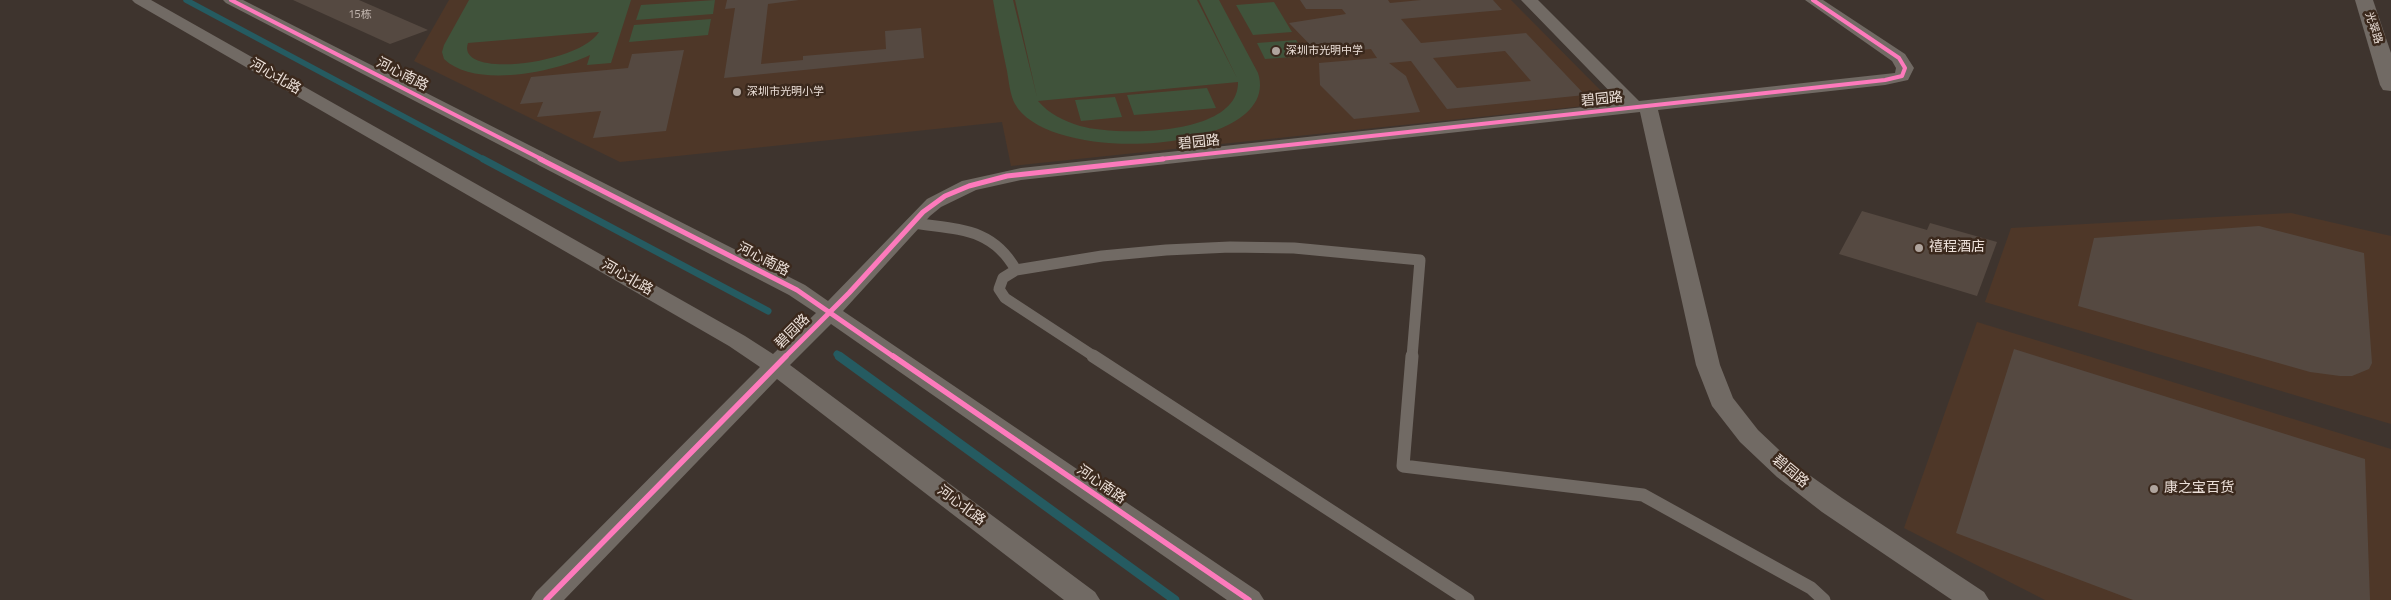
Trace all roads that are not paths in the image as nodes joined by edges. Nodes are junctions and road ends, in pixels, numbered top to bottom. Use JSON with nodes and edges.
{"nodes":[{"id":1,"x":140,"y":0,"type":"edge"},
{"id":2,"x":231,"y":0,"type":"edge"},
{"id":3,"x":1529,"y":0,"type":"edge"},
{"id":4,"x":1813,"y":0,"type":"edge"},
{"id":5,"x":2364,"y":0,"type":"edge"},
{"id":6,"x":2391,"y":85,"type":"edge"},
{"id":7,"x":1641,"y":107,"type":"junction"},
{"id":8,"x":914,"y":223,"type":"junction"},
{"id":9,"x":1016,"y":270,"type":"junction"},
{"id":10,"x":830,"y":312,"type":"junction"},
{"id":11,"x":775,"y":366,"type":"junction"},
{"id":12,"x":546,"y":600,"type":"edge"},
{"id":13,"x":1085,"y":600,"type":"edge"},
{"id":14,"x":1249,"y":600,"type":"edge"},
{"id":15,"x":1468,"y":600,"type":"edge"},
{"id":16,"x":1824,"y":600,"type":"edge"},
{"id":17,"x":1974,"y":600,"type":"edge"}],
"edges":[{"from":1,"to":11,"type":"street","name":"河心北路"},
{"from":2,"to":10,"type":"street","name":"河心南路"},
{"from":3,"to":7,"type":"street"},
{"from":4,"to":7,"type":"street","name":"碧园路"},
{"from":5,"to":6,"type":"street","name":"光翠路"},
{"from":7,"to":8,"type":"street","name":"碧园路"},
{"from":7,"to":17,"type":"street","name":"碧园路"},
{"from":8,"to":9,"type":"lane"},
{"from":8,"to":10,"type":"street","name":"碧园路"},
{"from":9,"to":15,"type":"lane"},
{"from":9,"to":16,"type":"lane"},
{"from":10,"to":11,"type":"street","name":"碧园路"},
{"from":10,"to":14,"type":"street","name":"河心南路"},
{"from":11,"to":12,"type":"street","name":"碧园路"},
{"from":11,"to":13,"type":"street","name":"河心北路"}]}
